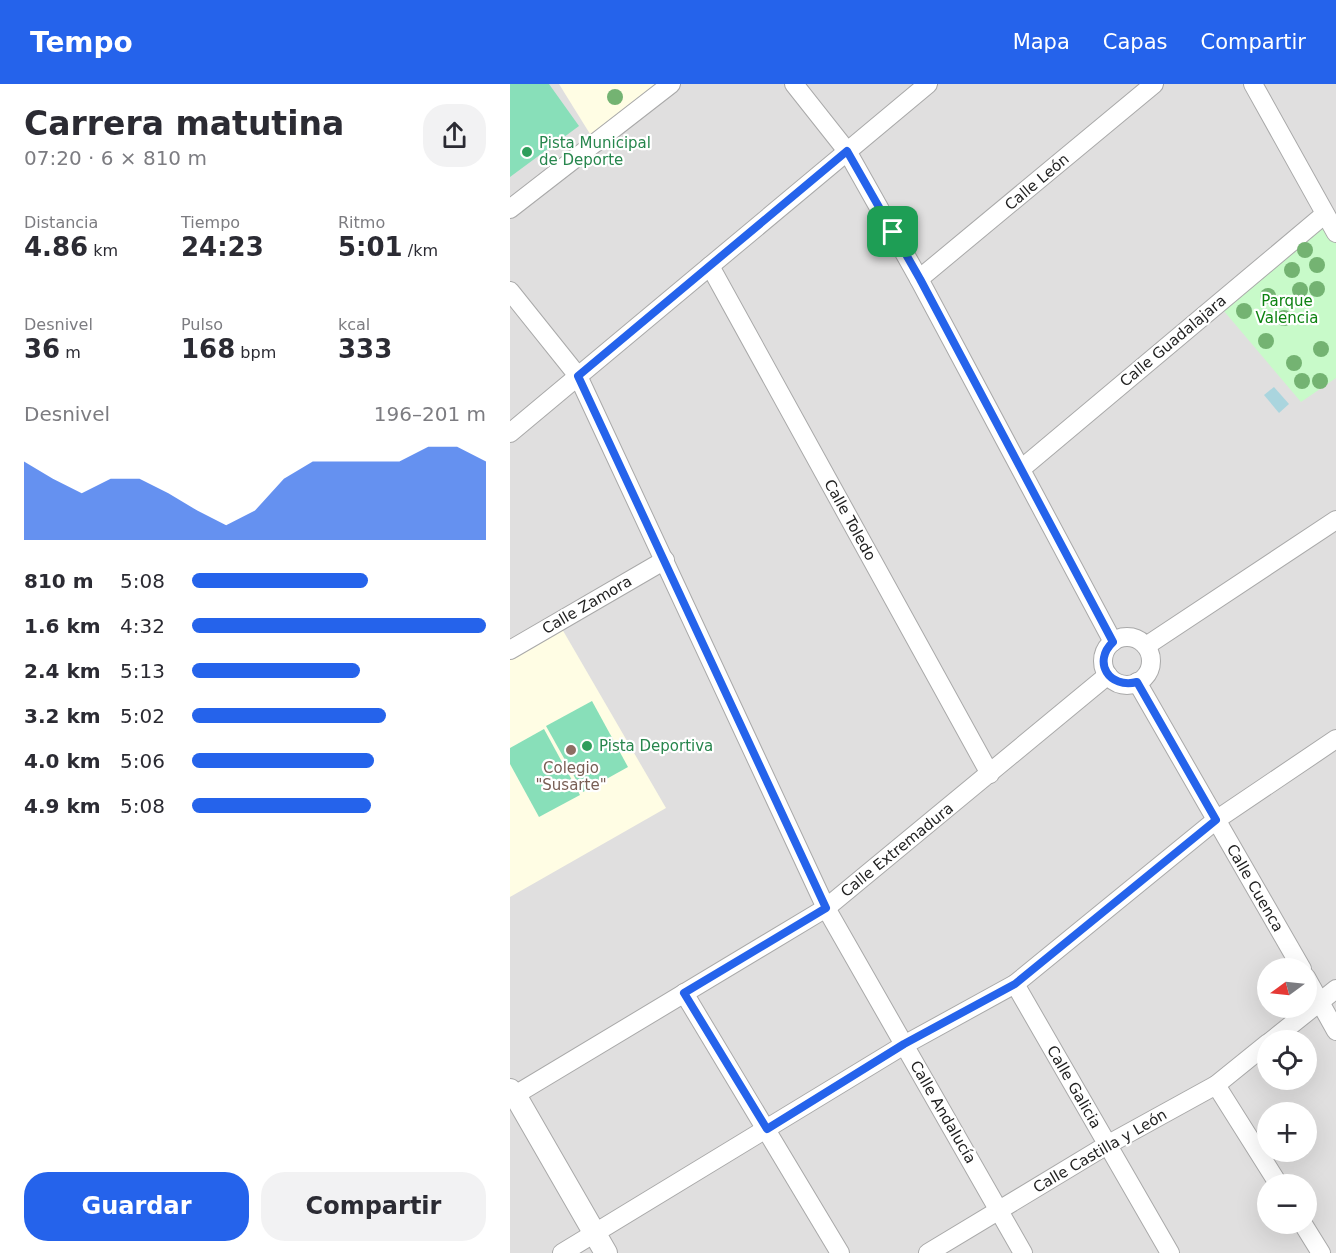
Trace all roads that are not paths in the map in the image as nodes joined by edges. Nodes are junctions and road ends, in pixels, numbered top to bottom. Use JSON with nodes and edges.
{"nodes":[{"id":1,"x":671,"y":84,"type":"edge"},
{"id":2,"x":794,"y":84,"type":"edge"},
{"id":3,"x":928,"y":84,"type":"edge"},
{"id":4,"x":1154,"y":84,"type":"edge"},
{"id":5,"x":1253,"y":84,"type":"edge"},
{"id":6,"x":847,"y":151,"type":"junction"},
{"id":7,"x":510,"y":209,"type":"edge"},
{"id":8,"x":1325,"y":214,"type":"junction"},
{"id":9,"x":1336,"y":233,"type":"edge"},
{"id":10,"x":710,"y":266,"type":"junction"},
{"id":11,"x":920,"y":279,"type":"junction"},
{"id":12,"x":510,"y":291,"type":"edge"},
{"id":13,"x":578,"y":376,"type":"junction"},
{"id":14,"x":510,"y":433,"type":"edge"},
{"id":15,"x":1021,"y":469,"type":"junction"},
{"id":16,"x":1336,"y":520,"type":"edge"},
{"id":17,"x":664,"y":560,"type":"junction"},
{"id":18,"x":1113,"y":642,"type":"junction"},
{"id":19,"x":1146,"y":646,"type":"junction"},
{"id":20,"x":510,"y":650,"type":"edge"},
{"id":21,"x":1108,"y":675,"type":"junction"},
{"id":22,"x":1137,"y":682,"type":"junction"},
{"id":23,"x":1336,"y":739,"type":"edge"},
{"id":24,"x":990,"y":774,"type":"junction"},
{"id":25,"x":1216,"y":820,"type":"junction"},
{"id":26,"x":826,"y":908,"type":"junction"},
{"id":27,"x":1296,"y":958,"type":"edge"},
{"id":28,"x":1015,"y":984,"type":"junction"},
{"id":29,"x":1336,"y":988,"type":"edge"},
{"id":30,"x":684,"y":993,"type":"junction"},
{"id":31,"x":1317,"y":997,"type":"edge"},
{"id":32,"x":1320,"y":1002,"type":"junction"},
{"id":33,"x":1284,"y":1030,"type":"edge"},
{"id":34,"x":1336,"y":1031,"type":"edge"},
{"id":35,"x":904,"y":1044,"type":"junction"},
{"id":36,"x":1257,"y":1052,"type":"edge"},
{"id":37,"x":1216,"y":1085,"type":"junction"},
{"id":38,"x":512,"y":1095,"type":"edge"},
{"id":39,"x":767,"y":1129,"type":"junction"},
{"id":40,"x":1107,"y":1145,"type":"junction"},
{"id":41,"x":1272,"y":1174,"type":"edge"},
{"id":42,"x":999,"y":1211,"type":"junction"},
{"id":43,"x":1309,"y":1234,"type":"edge"},
{"id":44,"x":601,"y":1243,"type":"edge"},
{"id":45,"x":562,"y":1253,"type":"edge"},
{"id":46,"x":840,"y":1253,"type":"edge"},
{"id":47,"x":928,"y":1253,"type":"edge"},
{"id":48,"x":1023,"y":1253,"type":"edge"},
{"id":49,"x":1170,"y":1253,"type":"edge"},
{"id":50,"x":1321,"y":1253,"type":"edge"}],
"edges":[{"from":1,"to":7,"type":"street"},
{"from":2,"to":6,"type":"street"},
{"from":3,"to":6,"type":"street"},
{"from":4,"to":11,"type":"street","name":"Calle León"},
{"from":5,"to":8,"type":"street"},
{"from":6,"to":10,"type":"street"},
{"from":6,"to":11,"type":"street"},
{"from":8,"to":9,"type":"street"},
{"from":8,"to":15,"type":"street","name":"Calle Guadalajara"},
{"from":10,"to":13,"type":"street"},
{"from":10,"to":24,"type":"street","name":"Calle Toledo"},
{"from":11,"to":15,"type":"street"},
{"from":12,"to":13,"type":"street","name":"Calle Andalucía"},
{"from":13,"to":14,"type":"street"},
{"from":13,"to":17,"type":"street","name":"Calle Andalucía"},
{"from":15,"to":18,"type":"street"},
{"from":16,"to":19,"type":"street"},
{"from":17,"to":20,"type":"street","name":"Calle Zamora"},
{"from":17,"to":26,"type":"street","name":"Calle Andalucía"},
{"from":18,"to":19,"type":"street"},
{"from":18,"to":21,"type":"street"},
{"from":19,"to":22,"type":"street"},
{"from":21,"to":22,"type":"street"},
{"from":21,"to":24,"type":"street","name":"Calle Extremadura"},
{"from":22,"to":25,"type":"street","name":"Calle Cuenca"},
{"from":23,"to":25,"type":"street"},
{"from":24,"to":26,"type":"street","name":"Calle Extremadura"},
{"from":25,"to":27,"type":"street","name":"Calle Cuenca"},
{"from":25,"to":28,"type":"street"},
{"from":26,"to":30,"type":"street","name":"Calle Extremadura"},
{"from":26,"to":35,"type":"street","name":"Calle Andalucía"},
{"from":28,"to":35,"type":"street"},
{"from":28,"to":40,"type":"street","name":"Calle Galicia"},
{"from":29,"to":32,"type":"street","name":"Calle Castilla y León"},
{"from":30,"to":38,"type":"street","name":"Calle Extremadura"},
{"from":30,"to":39,"type":"street"},
{"from":31,"to":32,"type":"street"},
{"from":32,"to":33,"type":"street","name":"Calle Castilla y León"},
{"from":32,"to":34,"type":"street"},
{"from":35,"to":39,"type":"street"},
{"from":35,"to":42,"type":"street","name":"Calle Andalucía"},
{"from":36,"to":37,"type":"street","name":"Calle Castilla y León"},
{"from":37,"to":40,"type":"street","name":"Calle Castilla y León"},
{"from":37,"to":41,"type":"street"},
{"from":38,"to":44,"type":"street"},
{"from":39,"to":44,"type":"street"},
{"from":39,"to":46,"type":"street"},
{"from":40,"to":42,"type":"street","name":"Calle Castilla y León"},
{"from":40,"to":49,"type":"street","name":"Calle Galicia"},
{"from":42,"to":47,"type":"street","name":"Calle Castilla y León"},
{"from":42,"to":48,"type":"street","name":"Calle Andalucía"},
{"from":43,"to":50,"type":"street"},
{"from":44,"to":45,"type":"street"}]}
